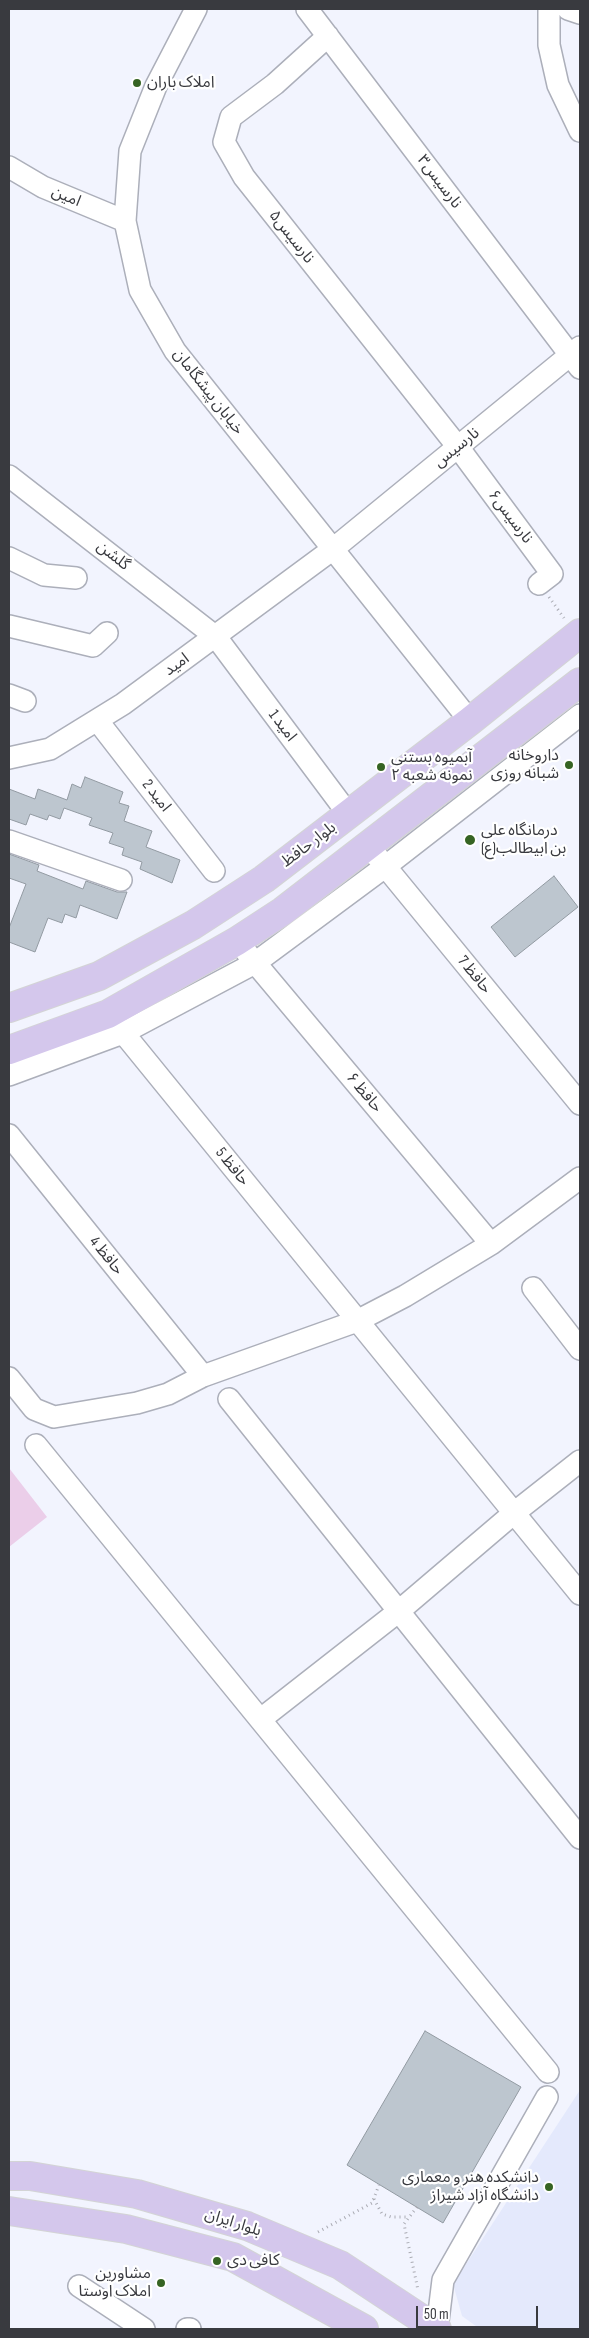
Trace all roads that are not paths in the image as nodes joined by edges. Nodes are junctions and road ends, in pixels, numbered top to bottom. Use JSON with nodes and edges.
{"nodes":[{"id":1,"x":196,"y":9,"type":"edge"},
{"id":2,"x":307,"y":9,"type":"edge"},
{"id":3,"x":549,"y":9,"type":"edge"},
{"id":4,"x":568,"y":9,"type":"edge"},
{"id":5,"x":580,"y":13,"type":"edge"},
{"id":6,"x":328,"y":36,"type":"junction"},
{"id":7,"x":580,"y":131,"type":"edge"},
{"id":8,"x":9,"y":167,"type":"edge"},
{"id":9,"x":125,"y":221,"type":"junction"},
{"id":10,"x":577,"y":357,"type":"edge"},
{"id":11,"x":458,"y":447,"type":"junction"},
{"id":12,"x":9,"y":476,"type":"edge"},
{"id":13,"x":333,"y":549,"type":"junction"},
{"id":14,"x":9,"y":558,"type":"edge"},
{"id":15,"x":76,"y":578,"type":"dead end"},
{"id":16,"x":539,"y":584,"type":"road end"},
{"id":17,"x":9,"y":626,"type":"edge"},
{"id":18,"x":107,"y":633,"type":"dead end"},
{"id":19,"x":216,"y":637,"type":"junction"},
{"id":20,"x":574,"y":644,"type":"edge"},
{"id":21,"x":580,"y":682,"type":"edge"},
{"id":22,"x":580,"y":715,"type":"edge"},
{"id":23,"x":97,"y":720,"type":"junction"},
{"id":24,"x":470,"y":721,"type":"junction"},
{"id":25,"x":496,"y":745,"type":"junction"},
{"id":26,"x":9,"y":758,"type":"edge"},
{"id":27,"x":512,"y":768,"type":"junction"},
{"id":28,"x":349,"y":815,"type":"junction"},
{"id":29,"x":9,"y":841,"type":"edge"},
{"id":30,"x":368,"y":845,"type":"junction"},
{"id":31,"x":386,"y":866,"type":"junction"},
{"id":32,"x":214,"y":871,"type":"dead end"},
{"id":33,"x":121,"y":880,"type":"dead end"},
{"id":34,"x":237,"y":941,"type":"junction"},
{"id":35,"x":255,"y":963,"type":"junction"},
{"id":36,"x":9,"y":1008,"type":"edge"},
{"id":37,"x":115,"y":1023,"type":"junction"},
{"id":38,"x":9,"y":1050,"type":"edge"},
{"id":39,"x":9,"y":1075,"type":"edge"},
{"id":40,"x":580,"y":1104,"type":"edge"},
{"id":41,"x":9,"y":1135,"type":"edge"},
{"id":42,"x":580,"y":1178,"type":"edge"},
{"id":43,"x":491,"y":1244,"type":"junction"},
{"id":44,"x":534,"y":1288,"type":"dead end"},
{"id":45,"x":357,"y":1321,"type":"junction"},
{"id":46,"x":580,"y":1349,"type":"edge"},
{"id":47,"x":203,"y":1376,"type":"junction"},
{"id":48,"x":9,"y":1378,"type":"edge"},
{"id":49,"x":229,"y":1400,"type":"dead end"},
{"id":50,"x":36,"y":1445,"type":"dead end"},
{"id":51,"x":580,"y":1461,"type":"edge"},
{"id":52,"x":514,"y":1513,"type":"junction"},
{"id":53,"x":580,"y":1594,"type":"edge"},
{"id":54,"x":399,"y":1611,"type":"junction"},
{"id":55,"x":260,"y":1720,"type":"junction"},
{"id":56,"x":580,"y":1838,"type":"edge"},
{"id":57,"x":548,"y":2072,"type":"dead end"},
{"id":58,"x":547,"y":2097,"type":"dead end"},
{"id":59,"x":9,"y":2176,"type":"edge"},
{"id":60,"x":137,"y":2194,"type":"junction"},
{"id":61,"x":9,"y":2211,"type":"edge"},
{"id":62,"x":126,"y":2229,"type":"junction"},
{"id":63,"x":79,"y":2286,"type":"dead end"},
{"id":64,"x":433,"y":2326,"type":"edge"},
{"id":65,"x":144,"y":2329,"type":"edge"},
{"id":66,"x":364,"y":2329,"type":"edge"}],
"edges":[{"from":1,"to":9,"type":"street","name":"خیابان پیشگامان"},
{"from":2,"to":6,"type":"street","name":"نارسیس۳"},
{"from":3,"to":7,"type":"street"},
{"from":4,"to":5,"type":"street"},
{"from":6,"to":10,"type":"street","name":"نارسیس۳"},
{"from":6,"to":11,"type":"street","name":"نارسیس۵"},
{"from":8,"to":9,"type":"street","name":"امین"},
{"from":9,"to":13,"type":"street","name":"خیابان پیشگامان"},
{"from":10,"to":11,"type":"street","name":"نارسیس"},
{"from":11,"to":13,"type":"street","name":"نارسیس"},
{"from":11,"to":16,"type":"street","name":"نارسیس۶"},
{"from":12,"to":19,"type":"street","name":"گلشن"},
{"from":13,"to":19,"type":"street","name":"امید"},
{"from":13,"to":24,"type":"street","name":"خیابان پیشگامان"},
{"from":14,"to":15,"type":"street"},
{"from":17,"to":18,"type":"street"},
{"from":19,"to":23,"type":"street","name":"امید"},
{"from":19,"to":28,"type":"street","name":"امید 1"},
{"from":20,"to":24,"type":"main road","name":"بلوار حافظ"},
{"from":21,"to":25,"type":"main road"},
{"from":22,"to":27,"type":"street"},
{"from":23,"to":26,"type":"street","name":"امید"},
{"from":23,"to":32,"type":"street","name":"امید 2"},
{"from":24,"to":28,"type":"main road","name":"بلوار حافظ"},
{"from":25,"to":27,"type":"street"},
{"from":25,"to":30,"type":"main road"},
{"from":27,"to":31,"type":"street"},
{"from":28,"to":36,"type":"main road","name":"بلوار حافظ"},
{"from":29,"to":33,"type":"street"},
{"from":30,"to":31,"type":"street","name":"حافظ 7"},
{"from":30,"to":34,"type":"main road"},
{"from":31,"to":35,"type":"street"},
{"from":31,"to":40,"type":"street","name":"حافظ 7"},
{"from":34,"to":35,"type":"street","name":"حافظ ۶"},
{"from":34,"to":37,"type":"main road"},
{"from":35,"to":37,"type":"street"},
{"from":35,"to":43,"type":"street","name":"حافظ ۶"},
{"from":37,"to":38,"type":"main road"},
{"from":37,"to":39,"type":"street"},
{"from":37,"to":45,"type":"street","name":"حافظ 5"},
{"from":41,"to":47,"type":"street","name":"حافظ 4"},
{"from":42,"to":43,"type":"street"},
{"from":43,"to":45,"type":"street"},
{"from":44,"to":46,"type":"street"},
{"from":45,"to":47,"type":"street"},
{"from":45,"to":52,"type":"street","name":"حافظ 5"},
{"from":47,"to":48,"type":"street"},
{"from":49,"to":54,"type":"street"},
{"from":50,"to":55,"type":"street"},
{"from":51,"to":52,"type":"street"},
{"from":52,"to":53,"type":"street","name":"حافظ 5"},
{"from":52,"to":54,"type":"street"},
{"from":54,"to":55,"type":"street"},
{"from":54,"to":56,"type":"street"},
{"from":55,"to":57,"type":"street"},
{"from":58,"to":64,"type":"street"},
{"from":59,"to":60,"type":"main road","name":"بلوار ایران"},
{"from":60,"to":62,"type":"main road"},
{"from":60,"to":64,"type":"main road","name":"بلوار ایران"},
{"from":61,"to":62,"type":"main road","name":"بلوار ایران"},
{"from":62,"to":66,"type":"main road","name":"بلوار ایران"},
{"from":63,"to":65,"type":"street"}]}
